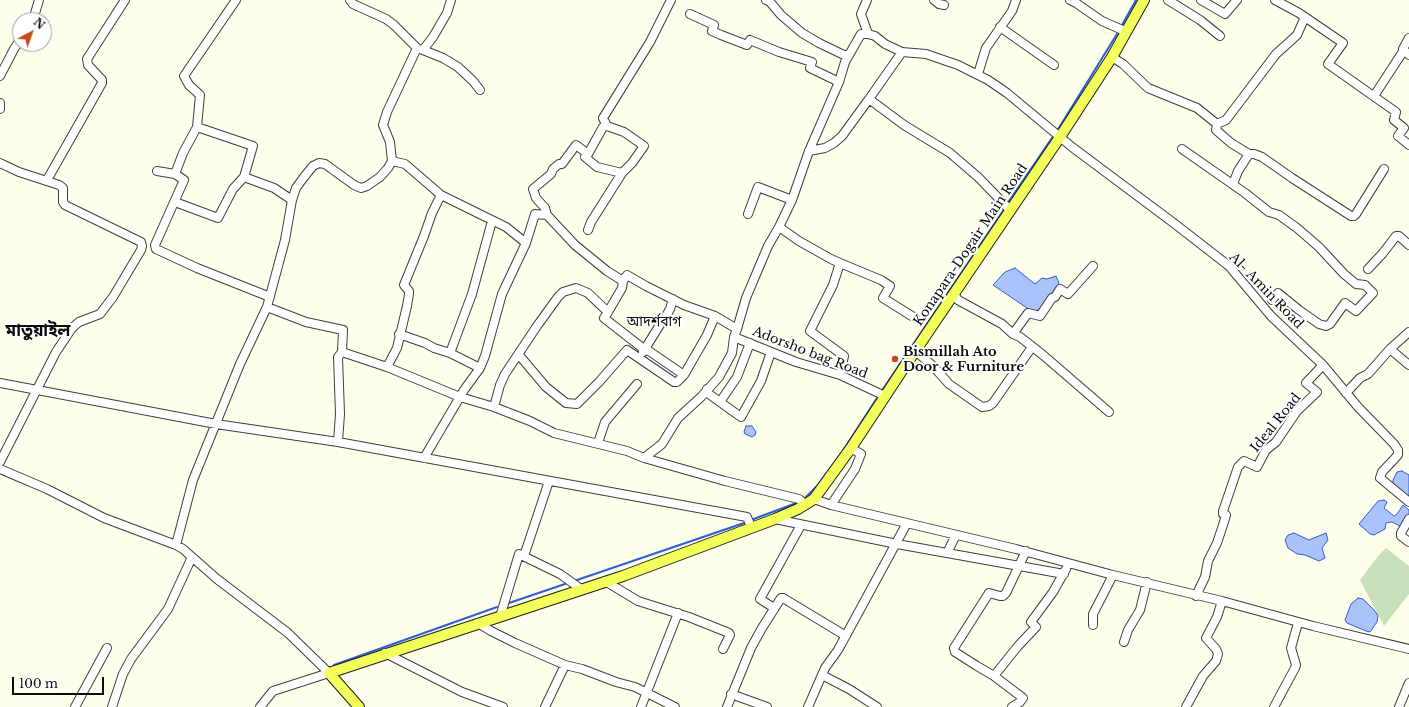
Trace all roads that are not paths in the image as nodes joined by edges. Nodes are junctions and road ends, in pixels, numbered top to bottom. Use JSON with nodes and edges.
{"nodes":[{"id":1,"x":39,"y":0,"type":"edge"},
{"id":2,"x":125,"y":0,"type":"edge"},
{"id":3,"x":236,"y":0,"type":"edge"},
{"id":4,"x":350,"y":0,"type":"edge"},
{"id":5,"x":451,"y":0,"type":"edge"},
{"id":6,"x":671,"y":0,"type":"edge"},
{"id":7,"x":766,"y":0,"type":"edge"},
{"id":8,"x":867,"y":0,"type":"edge"},
{"id":9,"x":934,"y":0,"type":"edge"},
{"id":10,"x":1016,"y":0,"type":"edge"},
{"id":11,"x":1070,"y":0,"type":"edge"},
{"id":12,"x":1144,"y":0,"type":"edge"},
{"id":13,"x":1168,"y":0,"type":"edge"},
{"id":14,"x":1201,"y":0,"type":"edge"},
{"id":15,"x":1237,"y":0,"type":"edge"},
{"id":16,"x":1275,"y":0,"type":"edge"},
{"id":17,"x":944,"y":5,"type":"dead end"},
{"id":18,"x":35,"y":12,"type":"edge"},
{"id":19,"x":690,"y":14,"type":"dead end"},
{"id":20,"x":1305,"y":17,"type":"junction"},
{"id":21,"x":1000,"y":27,"type":"junction"},
{"id":22,"x":1127,"y":32,"type":"junction"},
{"id":23,"x":868,"y":34,"type":"junction"},
{"id":24,"x":1220,"y":36,"type":"dead end"},
{"id":25,"x":1409,"y":38,"type":"edge"},
{"id":26,"x":420,"y":49,"type":"junction"},
{"id":27,"x":12,"y":52,"type":"edge"},
{"id":28,"x":902,"y":52,"type":"junction"},
{"id":29,"x":1407,"y":52,"type":"edge"},
{"id":30,"x":849,"y":55,"type":"junction"},
{"id":31,"x":1112,"y":57,"type":"junction"},
{"id":32,"x":1054,"y":65,"type":"dead end"},
{"id":33,"x":978,"y":74,"type":"junction"},
{"id":34,"x":0,"y":76,"type":"edge"},
{"id":35,"x":839,"y":82,"type":"junction"},
{"id":36,"x":480,"y":90,"type":"dead end"},
{"id":37,"x":1374,"y":96,"type":"junction"},
{"id":38,"x":869,"y":99,"type":"junction"},
{"id":39,"x":0,"y":103,"type":"edge"},
{"id":40,"x":0,"y":109,"type":"edge"},
{"id":41,"x":1217,"y":124,"type":"junction"},
{"id":42,"x":607,"y":126,"type":"junction"},
{"id":43,"x":198,"y":127,"type":"junction"},
{"id":44,"x":1060,"y":138,"type":"junction"},
{"id":45,"x":1409,"y":145,"type":"edge"},
{"id":46,"x":1182,"y":149,"type":"dead end"},
{"id":47,"x":808,"y":151,"type":"junction"},
{"id":48,"x":588,"y":154,"type":"junction"},
{"id":49,"x":1249,"y":154,"type":"junction"},
{"id":50,"x":392,"y":160,"type":"junction"},
{"id":51,"x":0,"y":163,"type":"edge"},
{"id":52,"x":1384,"y":169,"type":"dead end"},
{"id":53,"x":157,"y":171,"type":"dead end"},
{"id":54,"x":622,"y":173,"type":"junction"},
{"id":55,"x":175,"y":174,"type":"junction"},
{"id":56,"x":244,"y":177,"type":"junction"},
{"id":57,"x":47,"y":180,"type":"junction"},
{"id":58,"x":1233,"y":184,"type":"junction"},
{"id":59,"x":441,"y":195,"type":"junction"},
{"id":60,"x":292,"y":200,"type":"junction"},
{"id":61,"x":792,"y":200,"type":"junction"},
{"id":62,"x":175,"y":202,"type":"junction"},
{"id":63,"x":1010,"y":210,"type":"junction"},
{"id":64,"x":748,"y":214,"type":"dead end"},
{"id":65,"x":546,"y":215,"type":"junction"},
{"id":66,"x":492,"y":221,"type":"junction"},
{"id":67,"x":779,"y":227,"type":"junction"},
{"id":68,"x":588,"y":230,"type":"dead end"},
{"id":69,"x":526,"y":243,"type":"junction"},
{"id":70,"x":1409,"y":245,"type":"edge"},
{"id":71,"x":840,"y":263,"type":"junction"},
{"id":72,"x":1093,"y":266,"type":"dead end"},
{"id":73,"x":1368,"y":269,"type":"dead end"},
{"id":74,"x":623,"y":280,"type":"junction"},
{"id":75,"x":954,"y":294,"type":"junction"},
{"id":76,"x":270,"y":296,"type":"junction"},
{"id":77,"x":673,"y":299,"type":"junction"},
{"id":78,"x":1272,"y":300,"type":"dead end"},
{"id":79,"x":267,"y":307,"type":"junction"},
{"id":80,"x":608,"y":312,"type":"junction"},
{"id":81,"x":715,"y":316,"type":"junction"},
{"id":82,"x":915,"y":318,"type":"dead end"},
{"id":83,"x":737,"y":329,"type":"junction"},
{"id":84,"x":1409,"y":332,"type":"edge"},
{"id":85,"x":399,"y":334,"type":"junction"},
{"id":86,"x":1013,"y":334,"type":"junction"},
{"id":87,"x":734,"y":337,"type":"junction"},
{"id":88,"x":750,"y":343,"type":"junction"},
{"id":89,"x":1032,"y":347,"type":"junction"},
{"id":90,"x":1390,"y":349,"type":"junction"},
{"id":91,"x":645,"y":350,"type":"junction"},
{"id":92,"x":916,"y":351,"type":"junction"},
{"id":93,"x":342,"y":352,"type":"junction"},
{"id":94,"x":771,"y":352,"type":"junction"},
{"id":95,"x":450,"y":353,"type":"junction"},
{"id":96,"x":519,"y":354,"type":"junction"},
{"id":97,"x":638,"y":357,"type":"junction"},
{"id":98,"x":1409,"y":365,"type":"edge"},
{"id":99,"x":1323,"y":366,"type":"junction"},
{"id":100,"x":387,"y":367,"type":"junction"},
{"id":101,"x":480,"y":368,"type":"junction"},
{"id":102,"x":684,"y":375,"type":"junction"},
{"id":103,"x":840,"y":376,"type":"junction"},
{"id":104,"x":0,"y":383,"type":"edge"},
{"id":105,"x":637,"y":384,"type":"dead end"},
{"id":106,"x":36,"y":389,"type":"junction"},
{"id":107,"x":708,"y":389,"type":"junction"},
{"id":108,"x":1346,"y":393,"type":"junction"},
{"id":109,"x":881,"y":394,"type":"junction"},
{"id":110,"x":460,"y":397,"type":"junction"},
{"id":111,"x":720,"y":402,"type":"junction"},
{"id":112,"x":494,"y":408,"type":"junction"},
{"id":113,"x":1109,"y":412,"type":"dead end"},
{"id":114,"x":216,"y":424,"type":"junction"},
{"id":115,"x":338,"y":442,"type":"junction"},
{"id":116,"x":598,"y":442,"type":"junction"},
{"id":117,"x":851,"y":448,"type":"junction"},
{"id":118,"x":424,"y":458,"type":"junction"},
{"id":119,"x":644,"y":458,"type":"junction"},
{"id":120,"x":0,"y":462,"type":"edge"},
{"id":121,"x":0,"y":469,"type":"edge"},
{"id":122,"x":549,"y":481,"type":"junction"},
{"id":123,"x":806,"y":501,"type":"junction"},
{"id":124,"x":1409,"y":502,"type":"edge"},
{"id":125,"x":830,"y":505,"type":"junction"},
{"id":126,"x":775,"y":519,"type":"junction"},
{"id":127,"x":1409,"y":519,"type":"edge"},
{"id":128,"x":749,"y":522,"type":"junction"},
{"id":129,"x":907,"y":523,"type":"junction"},
{"id":130,"x":801,"y":525,"type":"junction"},
{"id":131,"x":956,"y":535,"type":"junction"},
{"id":132,"x":1409,"y":542,"type":"edge"},
{"id":133,"x":897,"y":544,"type":"junction"},
{"id":134,"x":176,"y":545,"type":"junction"},
{"id":135,"x":1026,"y":551,"type":"junction"},
{"id":136,"x":947,"y":553,"type":"junction"},
{"id":137,"x":524,"y":556,"type":"junction"},
{"id":138,"x":192,"y":557,"type":"junction"},
{"id":139,"x":1068,"y":563,"type":"junction"},
{"id":140,"x":1020,"y":565,"type":"junction"},
{"id":141,"x":1064,"y":574,"type":"junction"},
{"id":142,"x":1113,"y":575,"type":"junction"},
{"id":143,"x":606,"y":581,"type":"junction"},
{"id":144,"x":1148,"y":582,"type":"junction"},
{"id":145,"x":581,"y":588,"type":"junction"},
{"id":146,"x":1196,"y":596,"type":"junction"},
{"id":147,"x":1222,"y":601,"type":"junction"},
{"id":148,"x":774,"y":608,"type":"junction"},
{"id":149,"x":678,"y":613,"type":"junction"},
{"id":150,"x":500,"y":617,"type":"junction"},
{"id":151,"x":478,"y":623,"type":"junction"},
{"id":152,"x":1298,"y":623,"type":"junction"},
{"id":153,"x":1093,"y":625,"type":"dead end"},
{"id":154,"x":846,"y":636,"type":"junction"},
{"id":155,"x":1124,"y":642,"type":"dead end"},
{"id":156,"x":107,"y":648,"type":"dead end"},
{"id":157,"x":723,"y":649,"type":"dead end"},
{"id":158,"x":1409,"y":649,"type":"edge"},
{"id":159,"x":385,"y":654,"type":"junction"},
{"id":160,"x":565,"y":665,"type":"junction"},
{"id":161,"x":329,"y":673,"type":"junction"},
{"id":162,"x":822,"y":675,"type":"junction"},
{"id":163,"x":994,"y":676,"type":"junction"},
{"id":164,"x":1409,"y":683,"type":"edge"},
{"id":165,"x":647,"y":692,"type":"junction"},
{"id":166,"x":731,"y":694,"type":"junction"},
{"id":167,"x":75,"y":707,"type":"edge"},
{"id":168,"x":112,"y":707,"type":"edge"},
{"id":169,"x":260,"y":707,"type":"edge"},
{"id":170,"x":359,"y":707,"type":"edge"},
{"id":171,"x":503,"y":707,"type":"edge"},
{"id":172,"x":545,"y":707,"type":"edge"},
{"id":173,"x":641,"y":707,"type":"edge"},
{"id":174,"x":675,"y":707,"type":"edge"},
{"id":175,"x":727,"y":707,"type":"edge"},
{"id":176,"x":767,"y":707,"type":"edge"},
{"id":177,"x":808,"y":707,"type":"edge"},
{"id":178,"x":877,"y":707,"type":"edge"},
{"id":179,"x":1012,"y":707,"type":"edge"},
{"id":180,"x":1186,"y":707,"type":"edge"},
{"id":181,"x":1274,"y":707,"type":"edge"},
{"id":182,"x":1398,"y":707,"type":"edge"}],
"edges":[{"from":1,"to":18,"type":"street"},
{"from":2,"to":57,"type":"street"},
{"from":3,"to":43,"type":"street"},
{"from":4,"to":26,"type":"street"},
{"from":5,"to":26,"type":"street"},
{"from":6,"to":42,"type":"street"},
{"from":7,"to":30,"type":"street"},
{"from":8,"to":23,"type":"street"},
{"from":9,"to":17,"type":"street"},
{"from":10,"to":21,"type":"street"},
{"from":11,"to":22,"type":"street"},
{"from":12,"to":22,"type":"main road","name":"Konapara-Dogair Main Road"},
{"from":13,"to":24,"type":"street"},
{"from":14,"to":15,"type":"street"},
{"from":16,"to":20,"type":"street"},
{"from":19,"to":35,"type":"street"},
{"from":20,"to":37,"type":"street"},
{"from":20,"to":41,"type":"street"},
{"from":21,"to":32,"type":"street"},
{"from":21,"to":33,"type":"street"},
{"from":22,"to":31,"type":"main road","name":"Konapara-Dogair Main Road"},
{"from":23,"to":28,"type":"street"},
{"from":23,"to":30,"type":"street"},
{"from":25,"to":29,"type":"street"},
{"from":26,"to":36,"type":"street"},
{"from":26,"to":50,"type":"street"},
{"from":27,"to":34,"type":"street"},
{"from":28,"to":33,"type":"street","name":"Al- Amin Road"},
{"from":28,"to":38,"type":"street"},
{"from":29,"to":37,"type":"street"},
{"from":30,"to":35,"type":"street"},
{"from":31,"to":41,"type":"street"},
{"from":31,"to":44,"type":"main road","name":"Konapara-Dogair Main Road"},
{"from":33,"to":44,"type":"street","name":"Al- Amin Road"},
{"from":35,"to":47,"type":"street"},
{"from":37,"to":45,"type":"street"},
{"from":38,"to":47,"type":"street"},
{"from":38,"to":63,"type":"street"},
{"from":39,"to":40,"type":"street"},
{"from":41,"to":49,"type":"street"},
{"from":42,"to":48,"type":"street"},
{"from":42,"to":54,"type":"street"},
{"from":43,"to":55,"type":"street"},
{"from":43,"to":56,"type":"street"},
{"from":44,"to":63,"type":"main road","name":"Konapara-Dogair Main Road"},
{"from":44,"to":99,"type":"street","name":"Al- Amin Road"},
{"from":46,"to":58,"type":"street"},
{"from":47,"to":61,"type":"street"},
{"from":48,"to":54,"type":"street"},
{"from":48,"to":65,"type":"street","name":"Adorsho bag Road"},
{"from":49,"to":52,"type":"street"},
{"from":49,"to":58,"type":"street"},
{"from":50,"to":59,"type":"street"},
{"from":50,"to":60,"type":"street"},
{"from":51,"to":57,"type":"street"},
{"from":53,"to":55,"type":"street"},
{"from":54,"to":68,"type":"street"},
{"from":55,"to":62,"type":"street"},
{"from":56,"to":60,"type":"street"},
{"from":56,"to":62,"type":"street"},
{"from":57,"to":106,"type":"street"},
{"from":58,"to":78,"type":"street"},
{"from":59,"to":66,"type":"street"},
{"from":59,"to":85,"type":"street"},
{"from":60,"to":76,"type":"street"},
{"from":61,"to":64,"type":"street"},
{"from":61,"to":67,"type":"street"},
{"from":62,"to":76,"type":"street"},
{"from":63,"to":75,"type":"main road","name":"Konapara-Dogair Main Road"},
{"from":65,"to":69,"type":"street"},
{"from":65,"to":74,"type":"street","name":"Adorsho bag Road"},
{"from":66,"to":69,"type":"street"},
{"from":66,"to":95,"type":"street"},
{"from":67,"to":71,"type":"street"},
{"from":67,"to":83,"type":"street"},
{"from":69,"to":101,"type":"street"},
{"from":70,"to":73,"type":"street"},
{"from":71,"to":82,"type":"street"},
{"from":71,"to":103,"type":"street"},
{"from":72,"to":86,"type":"street"},
{"from":74,"to":77,"type":"street","name":"Adorsho bag Road"},
{"from":74,"to":80,"type":"street"},
{"from":75,"to":86,"type":"street"},
{"from":75,"to":92,"type":"main road","name":"Konapara-Dogair Main Road"},
{"from":76,"to":79,"type":"street"},
{"from":77,"to":81,"type":"street","name":"Adorsho bag Road"},
{"from":77,"to":91,"type":"street"},
{"from":79,"to":93,"type":"street"},
{"from":79,"to":114,"type":"street"},
{"from":80,"to":91,"type":"street"},
{"from":80,"to":96,"type":"street"},
{"from":81,"to":83,"type":"street","name":"Adorsho bag Road"},
{"from":81,"to":102,"type":"street"},
{"from":83,"to":87,"type":"street","name":"Adorsho bag Road"},
{"from":84,"to":90,"type":"street"},
{"from":85,"to":95,"type":"street"},
{"from":85,"to":100,"type":"street"},
{"from":86,"to":89,"type":"street"},
{"from":87,"to":88,"type":"street","name":"Adorsho bag Road"},
{"from":87,"to":107,"type":"street"},
{"from":88,"to":94,"type":"street","name":"Adorsho bag Road"},
{"from":88,"to":111,"type":"street"},
{"from":89,"to":92,"type":"street"},
{"from":89,"to":113,"type":"street"},
{"from":90,"to":98,"type":"street"},
{"from":90,"to":108,"type":"street"},
{"from":91,"to":97,"type":"street"},
{"from":91,"to":102,"type":"street"},
{"from":92,"to":109,"type":"main road","name":"Konapara-Dogair Main Road"},
{"from":93,"to":100,"type":"street"},
{"from":93,"to":115,"type":"street"},
{"from":94,"to":103,"type":"street","name":"Adorsho bag Road"},
{"from":94,"to":111,"type":"street"},
{"from":95,"to":101,"type":"street"},
{"from":96,"to":97,"type":"street"},
{"from":96,"to":112,"type":"street"},
{"from":97,"to":102,"type":"street"},
{"from":99,"to":108,"type":"street","name":"Al- Amin Road"},
{"from":99,"to":146,"type":"street","name":"Ideal Road"},
{"from":100,"to":110,"type":"street"},
{"from":101,"to":110,"type":"street"},
{"from":103,"to":109,"type":"street","name":"Adorsho bag Road"},
{"from":104,"to":106,"type":"street"},
{"from":105,"to":116,"type":"street"},
{"from":106,"to":114,"type":"street"},
{"from":106,"to":120,"type":"street"},
{"from":107,"to":111,"type":"street"},
{"from":107,"to":119,"type":"street"},
{"from":108,"to":124,"type":"street","name":"Al- Amin Road"},
{"from":109,"to":117,"type":"main road","name":"Konapara-Dogair Main Road"},
{"from":110,"to":112,"type":"street"},
{"from":110,"to":118,"type":"street"},
{"from":112,"to":116,"type":"street"},
{"from":114,"to":115,"type":"street"},
{"from":114,"to":134,"type":"street"},
{"from":115,"to":118,"type":"street"},
{"from":116,"to":119,"type":"street"},
{"from":117,"to":123,"type":"main road","name":"Konapara-Dogair Main Road"},
{"from":117,"to":125,"type":"street"},
{"from":118,"to":122,"type":"street"},
{"from":119,"to":123,"type":"street"},
{"from":121,"to":134,"type":"street"},
{"from":122,"to":128,"type":"street"},
{"from":122,"to":137,"type":"street"},
{"from":123,"to":125,"type":"street"},
{"from":123,"to":126,"type":"main road"},
{"from":125,"to":129,"type":"street"},
{"from":126,"to":128,"type":"main road"},
{"from":126,"to":130,"type":"street"},
{"from":127,"to":132,"type":"street"},
{"from":128,"to":143,"type":"main road"},
{"from":129,"to":131,"type":"street"},
{"from":129,"to":133,"type":"street"},
{"from":130,"to":133,"type":"street"},
{"from":130,"to":148,"type":"street"},
{"from":131,"to":135,"type":"street"},
{"from":131,"to":136,"type":"street"},
{"from":133,"to":136,"type":"street"},
{"from":133,"to":154,"type":"street"},
{"from":134,"to":138,"type":"street"},
{"from":135,"to":139,"type":"street"},
{"from":135,"to":140,"type":"street"},
{"from":136,"to":140,"type":"street"},
{"from":137,"to":145,"type":"street"},
{"from":137,"to":150,"type":"street"},
{"from":138,"to":161,"type":"street"},
{"from":138,"to":168,"type":"street"},
{"from":139,"to":141,"type":"street"},
{"from":139,"to":142,"type":"street"},
{"from":140,"to":141,"type":"street"},
{"from":140,"to":163,"type":"street"},
{"from":141,"to":163,"type":"street"},
{"from":142,"to":144,"type":"street"},
{"from":142,"to":153,"type":"street"},
{"from":143,"to":145,"type":"main road"},
{"from":143,"to":149,"type":"street"},
{"from":144,"to":146,"type":"street"},
{"from":144,"to":155,"type":"street"},
{"from":145,"to":150,"type":"main road"},
{"from":146,"to":147,"type":"street"},
{"from":147,"to":152,"type":"street"},
{"from":147,"to":180,"type":"street"},
{"from":148,"to":154,"type":"street"},
{"from":148,"to":166,"type":"street"},
{"from":149,"to":157,"type":"street"},
{"from":149,"to":165,"type":"street"},
{"from":150,"to":151,"type":"main road"},
{"from":151,"to":159,"type":"main road"},
{"from":151,"to":160,"type":"street"},
{"from":152,"to":158,"type":"street"},
{"from":152,"to":181,"type":"street"},
{"from":154,"to":162,"type":"street"},
{"from":156,"to":167,"type":"street"},
{"from":159,"to":161,"type":"main road"},
{"from":159,"to":171,"type":"street"},
{"from":160,"to":165,"type":"street"},
{"from":160,"to":172,"type":"street"},
{"from":161,"to":169,"type":"street"},
{"from":161,"to":170,"type":"main road"},
{"from":162,"to":177,"type":"street"},
{"from":162,"to":178,"type":"street"},
{"from":163,"to":179,"type":"street"},
{"from":164,"to":182,"type":"street"},
{"from":165,"to":173,"type":"street"},
{"from":165,"to":174,"type":"street"},
{"from":166,"to":175,"type":"street"},
{"from":166,"to":176,"type":"street"}]}
